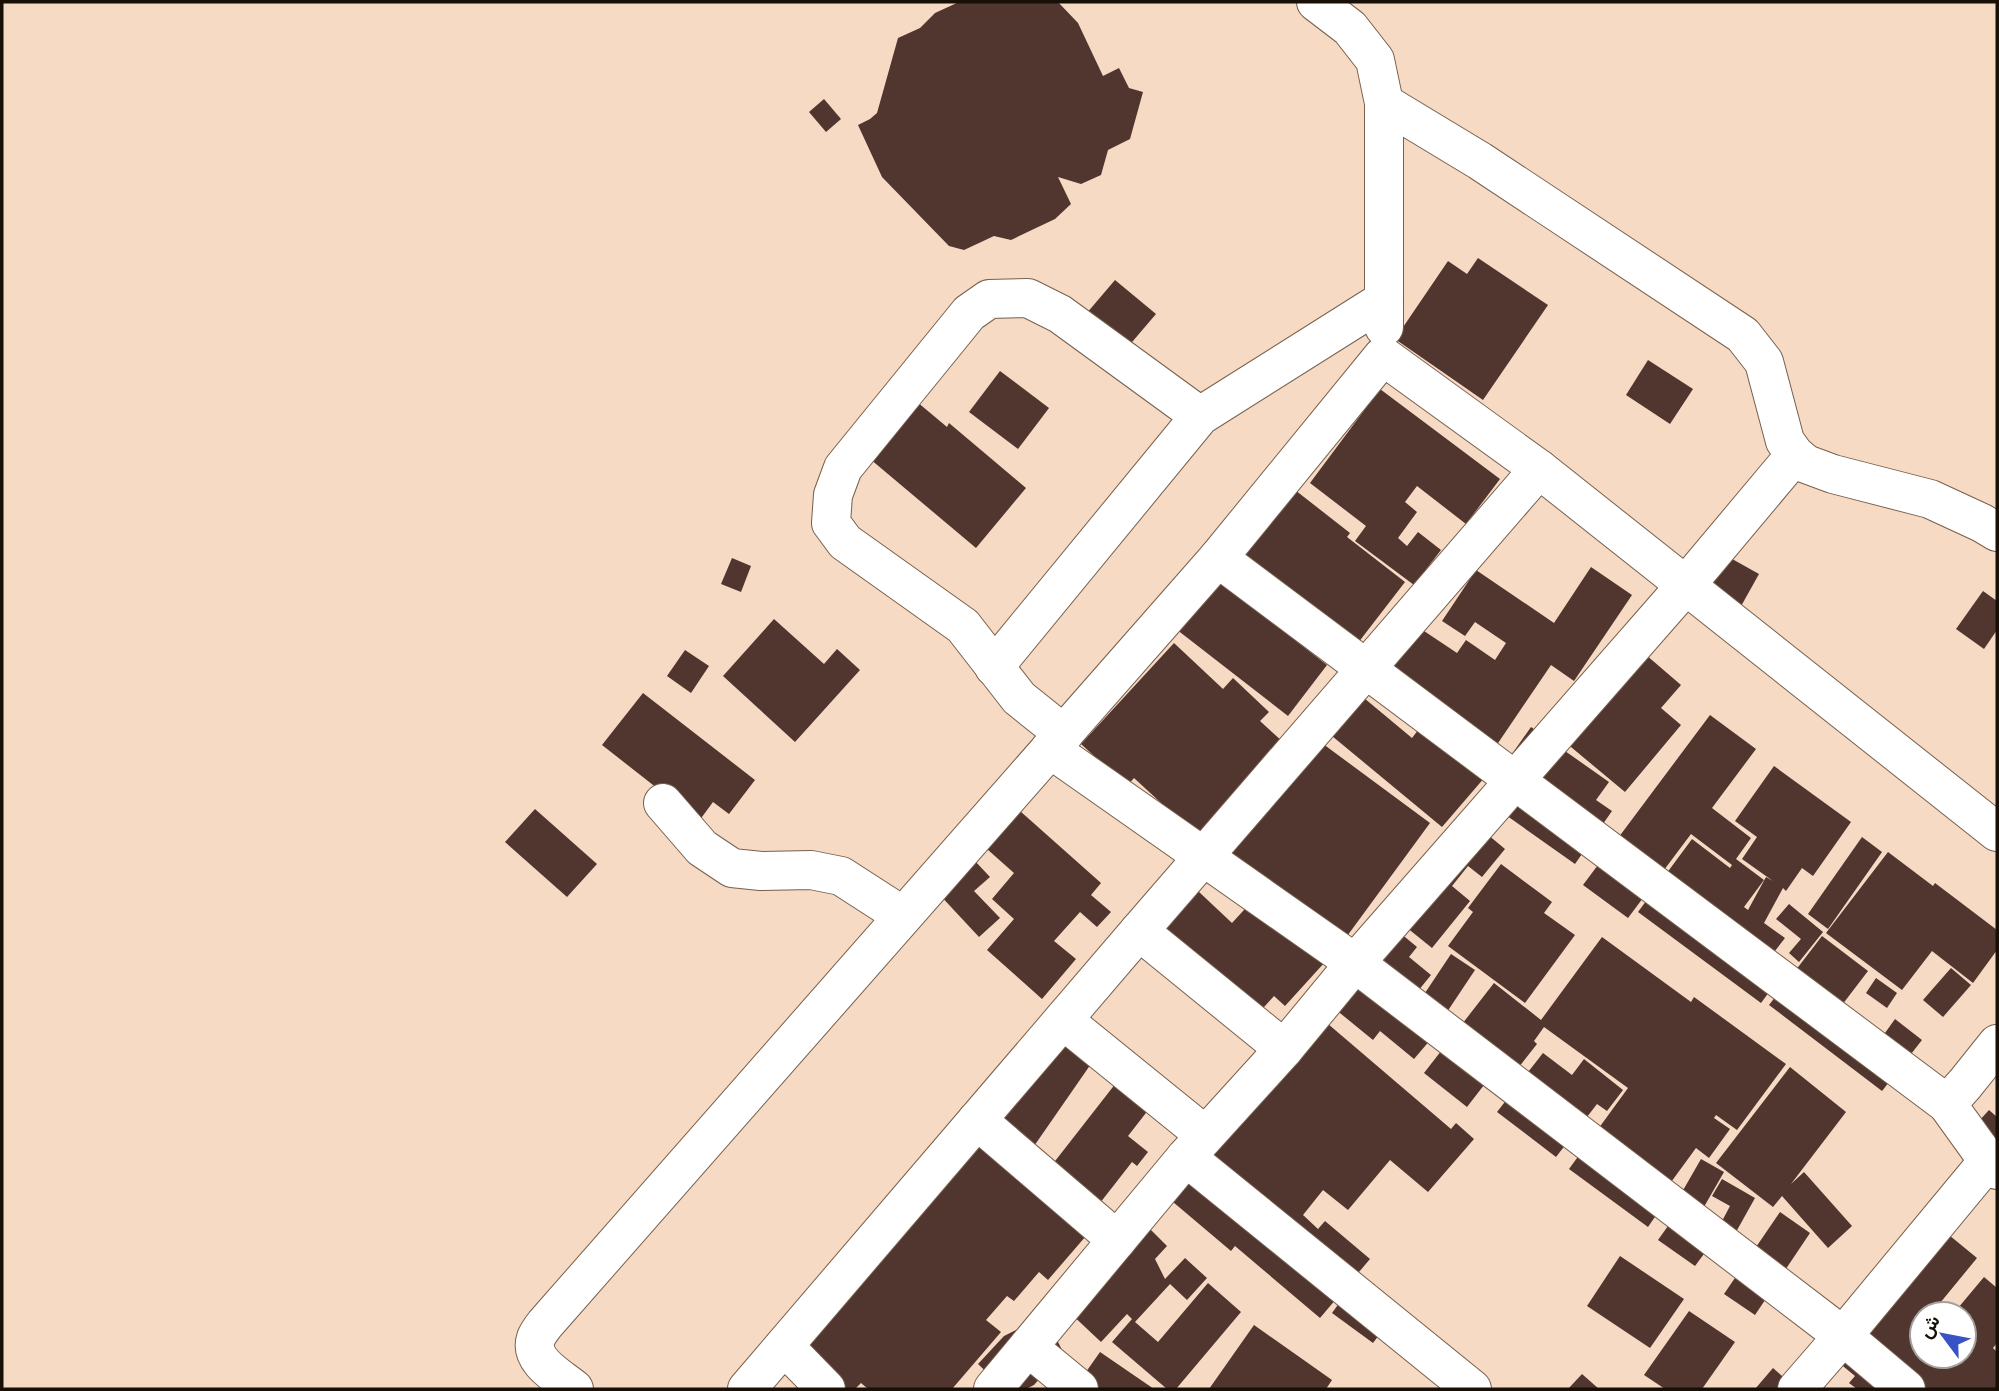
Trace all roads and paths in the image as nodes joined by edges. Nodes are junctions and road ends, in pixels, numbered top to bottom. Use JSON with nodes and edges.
{"nodes":[{"id":1,"x":1316,"y":2,"type":"edge"},
{"id":2,"x":1384,"y":103,"type":"junction"},
{"id":3,"x":1384,"y":300,"type":"junction"},
{"id":4,"x":1383,"y":356,"type":"junction"},
{"id":5,"x":1200,"y":416,"type":"junction"},
{"id":6,"x":1795,"y":455,"type":"junction"},
{"id":7,"x":1539,"y":469,"type":"junction"},
{"id":8,"x":1997,"y":531,"type":"edge"},
{"id":9,"x":1218,"y":558,"type":"junction"},
{"id":10,"x":1686,"y":585,"type":"junction"},
{"id":11,"x":994,"y":667,"type":"junction"},
{"id":12,"x":1366,"y":668,"type":"junction"},
{"id":13,"x":1057,"y":741,"type":"junction"},
{"id":14,"x":1514,"y":781,"type":"junction"},
{"id":15,"x":663,"y":803,"type":"dead end"},
{"id":16,"x":1997,"y":832,"type":"edge"},
{"id":17,"x":1203,"y":857,"type":"junction"},
{"id":18,"x":903,"y":916,"type":"junction"},
{"id":19,"x":1139,"y":931,"type":"junction"},
{"id":20,"x":1355,"y":963,"type":"junction"},
{"id":21,"x":1063,"y":1020,"type":"junction"},
{"id":22,"x":1997,"y":1045,"type":"edge"},
{"id":23,"x":1284,"y":1049,"type":"junction"},
{"id":24,"x":1947,"y":1104,"type":"junction"},
{"id":25,"x":977,"y":1120,"type":"junction"},
{"id":26,"x":1195,"y":1146,"type":"junction"},
{"id":27,"x":1993,"y":1165,"type":"edge"},
{"id":28,"x":1117,"y":1240,"type":"junction"},
{"id":29,"x":1843,"y":1336,"type":"junction"},
{"id":30,"x":784,"y":1346,"type":"junction"},
{"id":31,"x":1028,"y":1347,"type":"junction"},
{"id":32,"x":574,"y":1389,"type":"edge"},
{"id":33,"x":747,"y":1389,"type":"edge"},
{"id":34,"x":826,"y":1389,"type":"edge"},
{"id":35,"x":993,"y":1389,"type":"edge"},
{"id":36,"x":1079,"y":1389,"type":"edge"},
{"id":37,"x":1472,"y":1389,"type":"edge"},
{"id":38,"x":1797,"y":1389,"type":"edge"},
{"id":39,"x":1906,"y":1389,"type":"edge"}],
"edges":[{"from":1,"to":2,"type":"street"},
{"from":2,"to":3,"type":"street"},
{"from":2,"to":6,"type":"street"},
{"from":3,"to":4,"type":"street"},
{"from":3,"to":5,"type":"street"},
{"from":4,"to":7,"type":"street"},
{"from":4,"to":9,"type":"street"},
{"from":5,"to":11,"type":"street"},
{"from":5,"to":11,"type":"street"},
{"from":6,"to":8,"type":"street"},
{"from":6,"to":10,"type":"street"},
{"from":7,"to":10,"type":"street"},
{"from":7,"to":12,"type":"street"},
{"from":9,"to":12,"type":"street"},
{"from":9,"to":13,"type":"street"},
{"from":10,"to":14,"type":"street"},
{"from":10,"to":16,"type":"street"},
{"from":11,"to":13,"type":"street"},
{"from":12,"to":14,"type":"street"},
{"from":12,"to":17,"type":"street"},
{"from":13,"to":17,"type":"street"},
{"from":13,"to":18,"type":"street"},
{"from":14,"to":20,"type":"street"},
{"from":14,"to":24,"type":"street"},
{"from":15,"to":18,"type":"street"},
{"from":17,"to":19,"type":"street"},
{"from":17,"to":20,"type":"street"},
{"from":18,"to":32,"type":"street"},
{"from":19,"to":21,"type":"street"},
{"from":19,"to":23,"type":"street"},
{"from":20,"to":23,"type":"street"},
{"from":20,"to":29,"type":"street"},
{"from":21,"to":25,"type":"street"},
{"from":21,"to":26,"type":"street"},
{"from":22,"to":24,"type":"street"},
{"from":23,"to":26,"type":"street"},
{"from":24,"to":27,"type":"street"},
{"from":25,"to":28,"type":"street"},
{"from":25,"to":30,"type":"street"},
{"from":26,"to":28,"type":"street"},
{"from":26,"to":37,"type":"street"},
{"from":27,"to":29,"type":"street"},
{"from":28,"to":31,"type":"street"},
{"from":29,"to":38,"type":"street"},
{"from":29,"to":39,"type":"street"},
{"from":30,"to":33,"type":"street"},
{"from":30,"to":34,"type":"street"},
{"from":31,"to":35,"type":"street"},
{"from":31,"to":36,"type":"street"}]}
